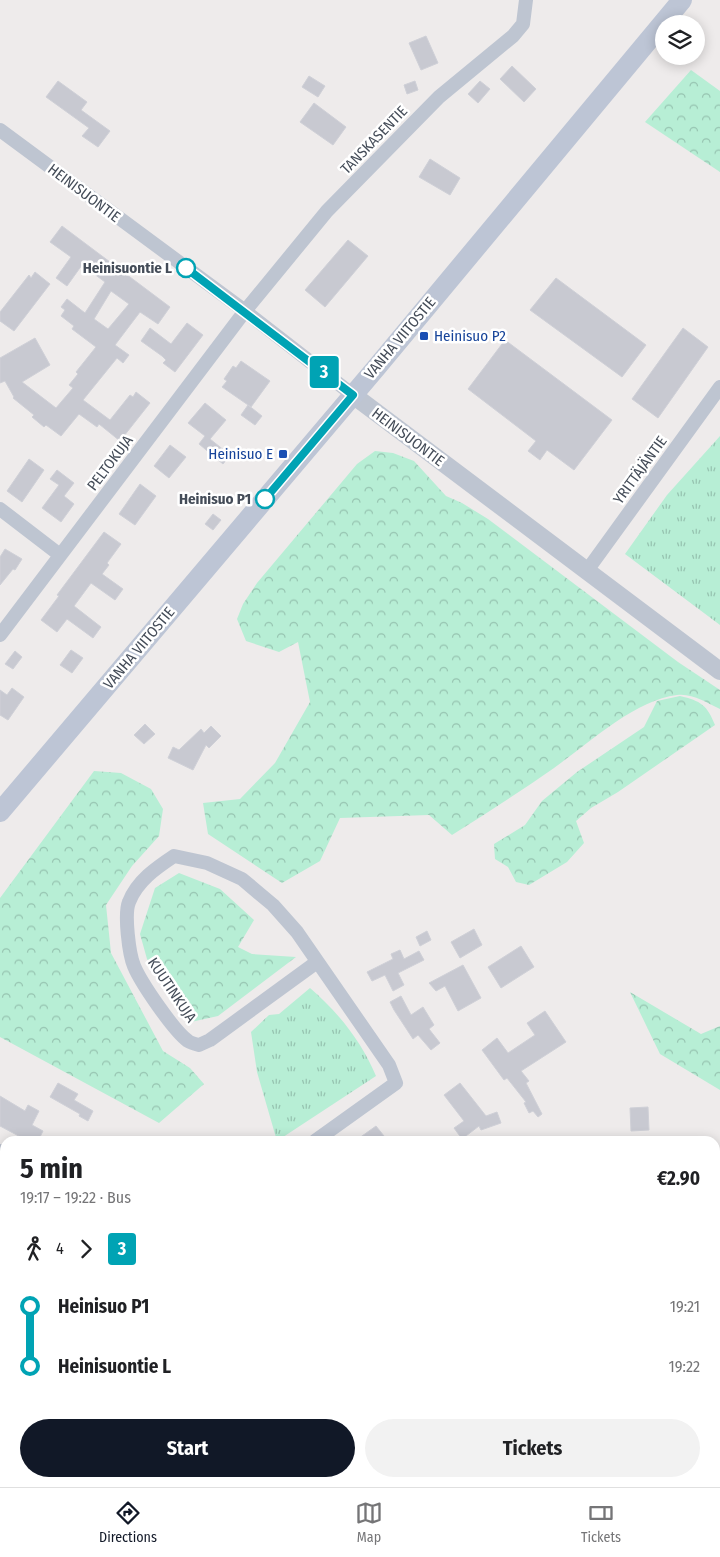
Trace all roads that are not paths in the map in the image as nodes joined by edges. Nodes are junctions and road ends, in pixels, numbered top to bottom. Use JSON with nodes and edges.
{"nodes":[{"id":1,"x":526,"y":0,"type":"edge"},
{"id":2,"x":682,"y":0,"type":"edge"},
{"id":3,"x":0,"y":130,"type":"edge"},
{"id":4,"x":246,"y":311,"type":"junction"},
{"id":5,"x":720,"y":387,"type":"edge"},
{"id":6,"x":353,"y":395,"type":"junction"},
{"id":7,"x":0,"y":509,"type":"edge"},
{"id":8,"x":60,"y":555,"type":"junction"},
{"id":9,"x":586,"y":572,"type":"junction"},
{"id":10,"x":0,"y":635,"type":"edge"},
{"id":11,"x":720,"y":671,"type":"edge"},
{"id":12,"x":0,"y":812,"type":"edge"},
{"id":13,"x":317,"y":962,"type":"junction"},
{"id":14,"x":322,"y":1136,"type":"edge"}],
"edges":[{"from":1,"to":4,"type":"street","name":"TANSKASENTIE"},
{"from":2,"to":6,"type":"main road","name":"VANHA VIITOSTIE"},
{"from":3,"to":4,"type":"street","name":"HEINISUONTIE"},
{"from":4,"to":6,"type":"street","name":"HEINISUONTIE"},
{"from":4,"to":8,"type":"street","name":"PELTOKUJA"},
{"from":5,"to":9,"type":"street","name":"YRITTÄJÄNTIE"},
{"from":6,"to":9,"type":"street","name":"HEINISUONTIE"},
{"from":6,"to":12,"type":"main road","name":"VANHA VIITOSTIE"},
{"from":7,"to":8,"type":"street"},
{"from":8,"to":10,"type":"street","name":"PELTOKUJA"},
{"from":9,"to":11,"type":"street","name":"HEINISUONTIE"},
{"from":13,"to":13,"type":"street","name":"KUUTINKUJA"},
{"from":13,"to":14,"type":"street","name":"KUUTINKUJA"}]}
